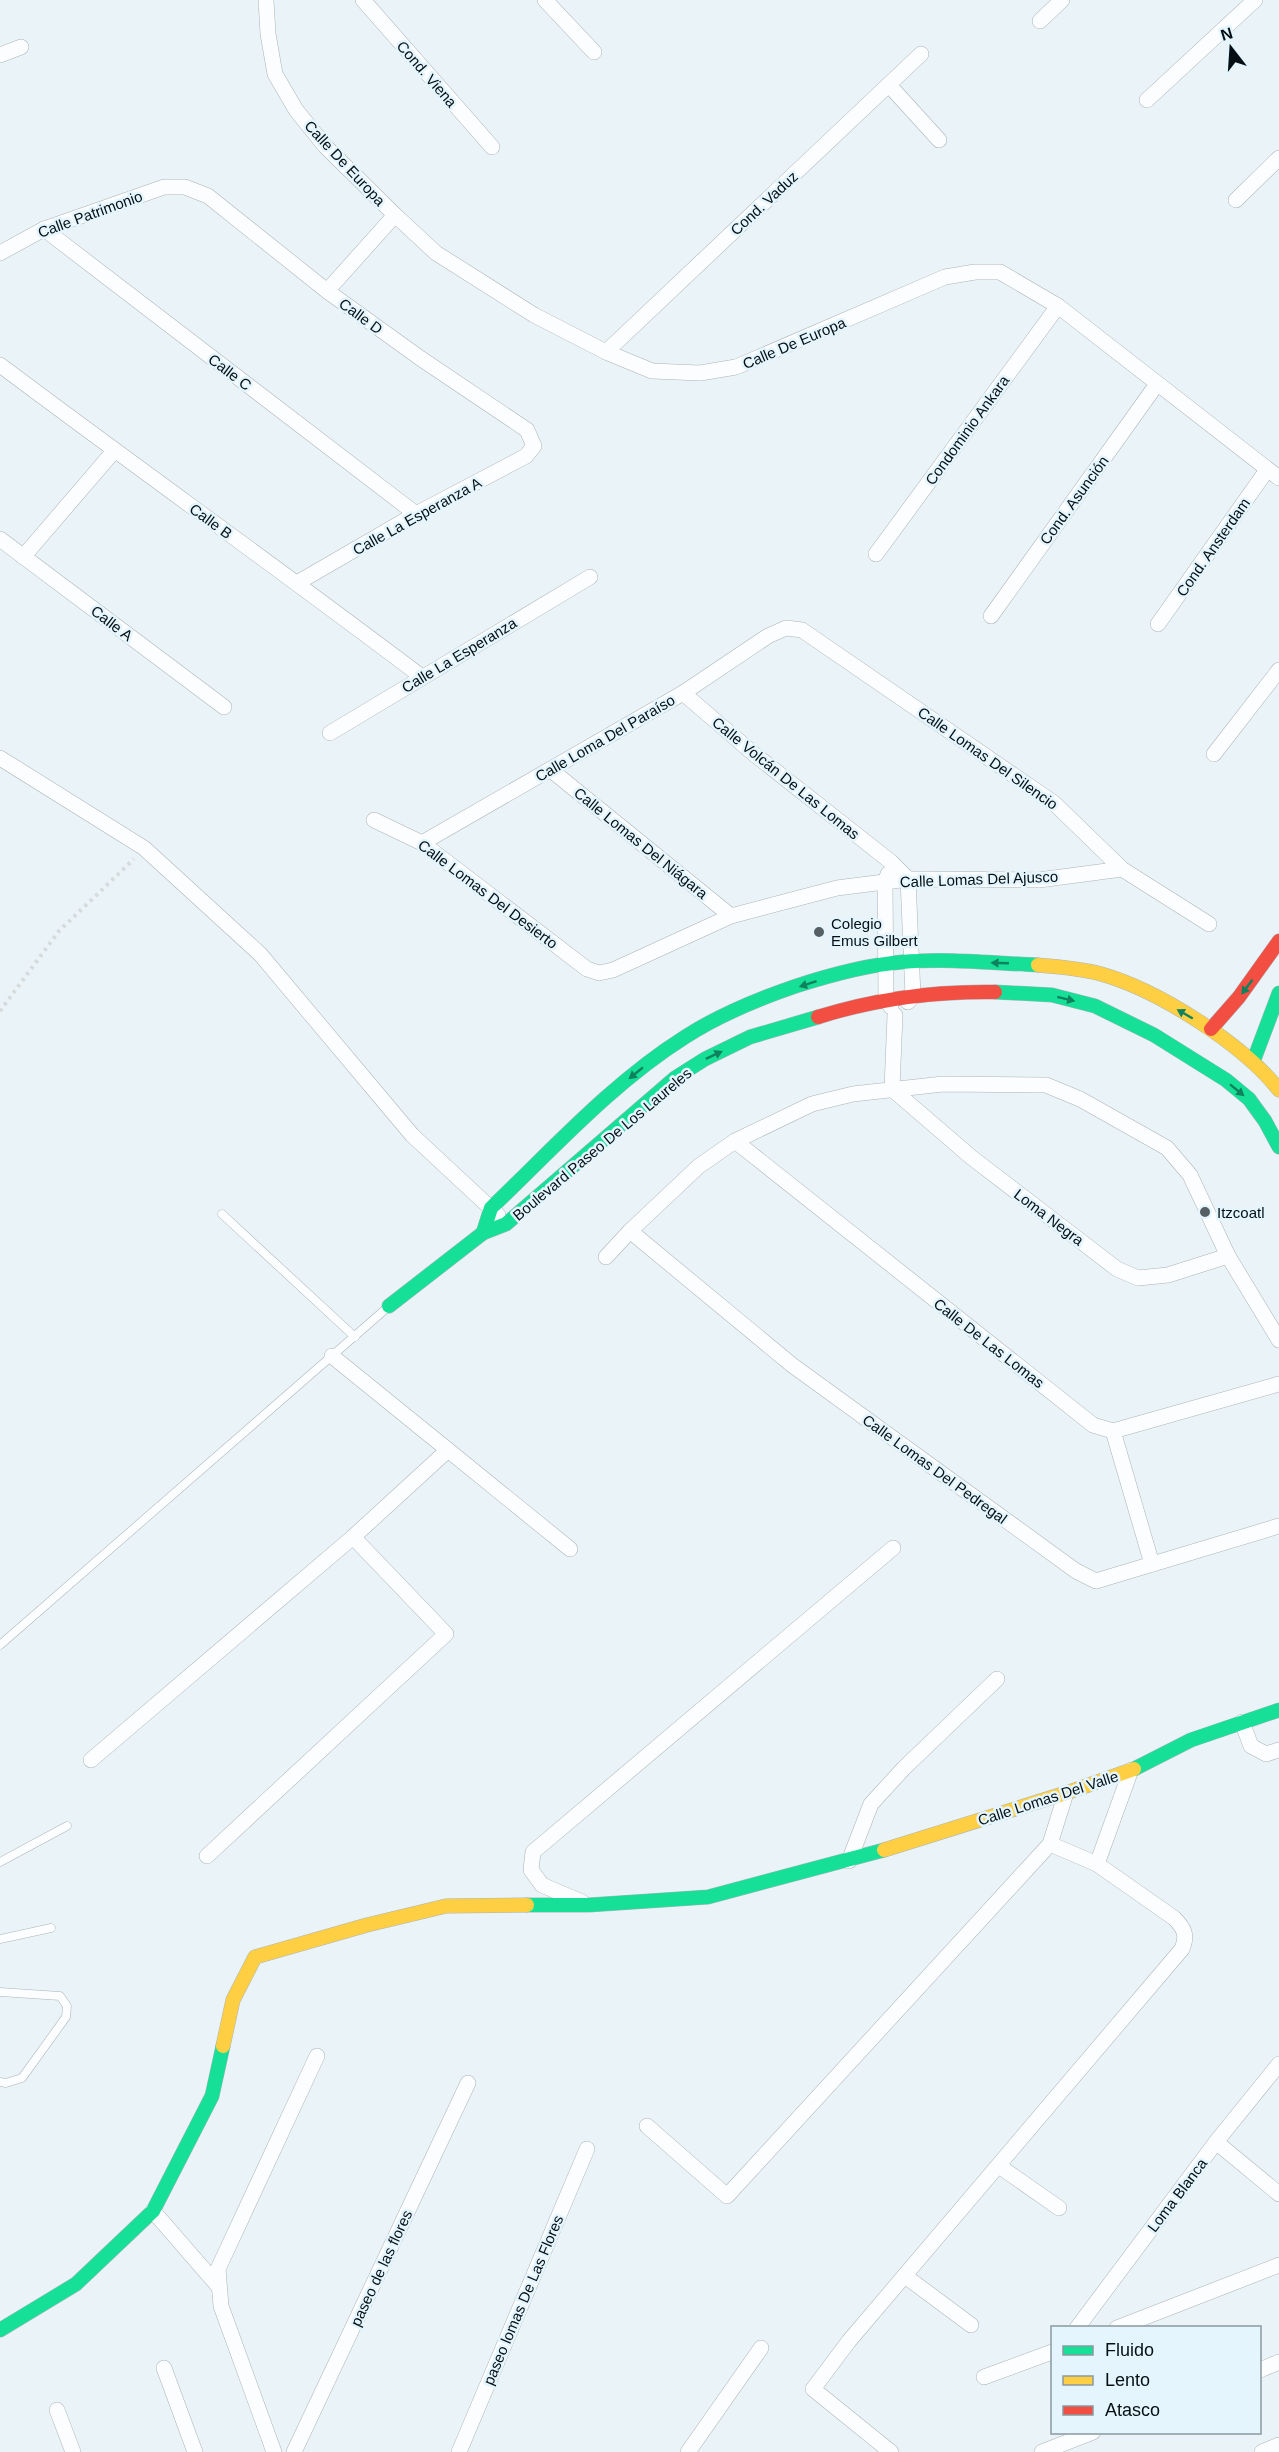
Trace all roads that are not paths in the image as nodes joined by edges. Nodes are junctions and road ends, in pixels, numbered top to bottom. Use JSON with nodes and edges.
{"nodes":[{"id":1,"x":266,"y":0,"type":"edge"},
{"id":2,"x":363,"y":0,"type":"edge"},
{"id":3,"x":545,"y":0,"type":"edge"},
{"id":4,"x":1062,"y":0,"type":"edge"},
{"id":5,"x":1255,"y":0,"type":"edge"},
{"id":6,"x":1040,"y":21,"type":"dead end"},
{"id":7,"x":21,"y":47,"type":"dead end"},
{"id":8,"x":594,"y":52,"type":"dead end"},
{"id":9,"x":921,"y":54,"type":"dead end"},
{"id":10,"x":0,"y":55,"type":"edge"},
{"id":11,"x":889,"y":85,"type":"junction"},
{"id":12,"x":1147,"y":100,"type":"dead end"},
{"id":13,"x":939,"y":140,"type":"dead end"},
{"id":14,"x":492,"y":147,"type":"dead end"},
{"id":15,"x":1279,"y":159,"type":"edge"},
{"id":16,"x":184,"y":187,"type":"joint"},
{"id":17,"x":1236,"y":200,"type":"dead end"},
{"id":18,"x":395,"y":215,"type":"junction"},
{"id":19,"x":44,"y":229,"type":"junction"},
{"id":20,"x":0,"y":253,"type":"edge"},
{"id":21,"x":327,"y":291,"type":"junction"},
{"id":22,"x":1058,"y":306,"type":"junction"},
{"id":23,"x":606,"y":352,"type":"junction"},
{"id":24,"x":0,"y":365,"type":"edge"},
{"id":25,"x":1157,"y":384,"type":"junction"},
{"id":26,"x":534,"y":446,"type":"joint"},
{"id":27,"x":114,"y":451,"type":"junction"},
{"id":28,"x":1273,"y":474,"type":"edge"},
{"id":29,"x":416,"y":514,"type":"junction"},
{"id":30,"x":0,"y":539,"type":"edge"},
{"id":31,"x":876,"y":554,"type":"dead end"},
{"id":32,"x":23,"y":557,"type":"junction"},
{"id":33,"x":590,"y":577,"type":"dead end"},
{"id":34,"x":297,"y":583,"type":"junction"},
{"id":35,"x":991,"y":615,"type":"dead end"},
{"id":36,"x":1158,"y":624,"type":"dead end"},
{"id":37,"x":786,"y":628,"type":"joint"},
{"id":38,"x":1279,"y":670,"type":"edge"},
{"id":39,"x":422,"y":677,"type":"junction"},
{"id":40,"x":683,"y":693,"type":"junction"},
{"id":41,"x":224,"y":707,"type":"dead end"},
{"id":42,"x":330,"y":733,"type":"dead end"},
{"id":43,"x":1214,"y":754,"type":"dead end"},
{"id":44,"x":0,"y":758,"type":"edge"},
{"id":45,"x":550,"y":770,"type":"junction"},
{"id":46,"x":374,"y":820,"type":"dead end"},
{"id":47,"x":422,"y":843,"type":"junction"},
{"id":48,"x":891,"y":862,"type":"junction"},
{"id":49,"x":1122,"y":869,"type":"junction"},
{"id":50,"x":908,"y":879,"type":"junction"},
{"id":51,"x":885,"y":882,"type":"junction"},
{"id":52,"x":731,"y":916,"type":"junction"},
{"id":53,"x":1209,"y":924,"type":"dead end"},
{"id":54,"x":1279,"y":941,"type":"edge"},
{"id":55,"x":913,"y":962,"type":"junction"},
{"id":56,"x":886,"y":963,"type":"junction"},
{"id":57,"x":599,"y":974,"type":"joint"},
{"id":58,"x":1279,"y":993,"type":"edge"},
{"id":59,"x":913,"y":996,"type":"junction"},
{"id":60,"x":886,"y":999,"type":"junction"},
{"id":61,"x":895,"y":1015,"type":"junction"},
{"id":62,"x":1210,"y":1029,"type":"junction"},
{"id":63,"x":1253,"y":1062,"type":"junction"},
{"id":64,"x":892,"y":1089,"type":"junction"},
{"id":65,"x":1279,"y":1090,"type":"edge"},
{"id":66,"x":735,"y":1141,"type":"junction"},
{"id":67,"x":1279,"y":1147,"type":"edge"},
{"id":68,"x":491,"y":1208,"type":"junction"},
{"id":69,"x":222,"y":1214,"type":"dead end"},
{"id":70,"x":506,"y":1224,"type":"junction"},
{"id":71,"x":630,"y":1231,"type":"junction"},
{"id":72,"x":483,"y":1233,"type":"junction"},
{"id":73,"x":1228,"y":1256,"type":"junction"},
{"id":74,"x":606,"y":1257,"type":"dead end"},
{"id":75,"x":389,"y":1306,"type":"joint"},
{"id":76,"x":354,"y":1337,"type":"junction"},
{"id":77,"x":1279,"y":1340,"type":"edge"},
{"id":78,"x":333,"y":1356,"type":"junction"},
{"id":79,"x":1279,"y":1384,"type":"edge"},
{"id":80,"x":1113,"y":1431,"type":"junction"},
{"id":81,"x":448,"y":1450,"type":"junction"},
{"id":82,"x":1279,"y":1526,"type":"edge"},
{"id":83,"x":353,"y":1537,"type":"junction"},
{"id":84,"x":893,"y":1548,"type":"dead end"},
{"id":85,"x":570,"y":1549,"type":"dead end"},
{"id":86,"x":1152,"y":1564,"type":"junction"},
{"id":87,"x":0,"y":1645,"type":"edge"},
{"id":88,"x":998,"y":1678,"type":"dead end"},
{"id":89,"x":1279,"y":1710,"type":"edge"},
{"id":90,"x":1242,"y":1722,"type":"junction"},
{"id":91,"x":1279,"y":1750,"type":"edge"},
{"id":92,"x":91,"y":1760,"type":"dead end"},
{"id":93,"x":1131,"y":1770,"type":"junction"},
{"id":94,"x":1066,"y":1793,"type":"junction"},
{"id":95,"x":67,"y":1826,"type":"dead end"},
{"id":96,"x":1050,"y":1844,"type":"junction"},
{"id":97,"x":207,"y":1856,"type":"dead end"},
{"id":98,"x":849,"y":1861,"type":"junction"},
{"id":99,"x":0,"y":1862,"type":"edge"},
{"id":100,"x":1097,"y":1864,"type":"junction"},
{"id":101,"x":589,"y":1905,"type":"junction"},
{"id":102,"x":51,"y":1928,"type":"dead end"},
{"id":103,"x":0,"y":1938,"type":"edge"},
{"id":104,"x":0,"y":1992,"type":"edge"},
{"id":105,"x":317,"y":2056,"type":"dead end"},
{"id":106,"x":1279,"y":2064,"type":"edge"},
{"id":107,"x":0,"y":2082,"type":"edge"},
{"id":108,"x":468,"y":2083,"type":"dead end"},
{"id":109,"x":647,"y":2126,"type":"dead end"},
{"id":110,"x":1216,"y":2142,"type":"junction"},
{"id":111,"x":587,"y":2149,"type":"dead end"},
{"id":112,"x":999,"y":2166,"type":"junction"},
{"id":113,"x":1279,"y":2194,"type":"edge"},
{"id":114,"x":1059,"y":2208,"type":"dead end"},
{"id":115,"x":153,"y":2211,"type":"junction"},
{"id":116,"x":1279,"y":2265,"type":"edge"},
{"id":117,"x":905,"y":2276,"type":"junction"},
{"id":118,"x":219,"y":2287,"type":"junction"},
{"id":119,"x":971,"y":2325,"type":"dead end"},
{"id":120,"x":1078,"y":2326,"type":"edge"},
{"id":121,"x":1122,"y":2326,"type":"edge"},
{"id":122,"x":0,"y":2330,"type":"edge"},
{"id":123,"x":761,"y":2348,"type":"dead end"},
{"id":124,"x":1051,"y":2353,"type":"edge"},
{"id":125,"x":1279,"y":2362,"type":"edge"},
{"id":126,"x":164,"y":2368,"type":"dead end"},
{"id":127,"x":1261,"y":2370,"type":"edge"},
{"id":128,"x":984,"y":2377,"type":"dead end"},
{"id":129,"x":57,"y":2410,"type":"dead end"},
{"id":130,"x":1090,"y":2434,"type":"edge"},
{"id":131,"x":1279,"y":2445,"type":"edge"},
{"id":132,"x":73,"y":2452,"type":"edge"},
{"id":133,"x":195,"y":2452,"type":"edge"},
{"id":134,"x":274,"y":2452,"type":"edge"},
{"id":135,"x":294,"y":2452,"type":"edge"},
{"id":136,"x":459,"y":2452,"type":"edge"},
{"id":137,"x":688,"y":2452,"type":"edge"},
{"id":138,"x":891,"y":2452,"type":"edge"},
{"id":139,"x":1042,"y":2452,"type":"edge"},
{"id":140,"x":1262,"y":2452,"type":"edge"}],
"edges":[{"from":1,"to":18,"type":"street","name":"Calle De Europa"},
{"from":2,"to":14,"type":"street","name":"Cond. Viena"},
{"from":3,"to":8,"type":"street"},
{"from":4,"to":6,"type":"street"},
{"from":5,"to":12,"type":"street"},
{"from":7,"to":10,"type":"street"},
{"from":9,"to":11,"type":"street","name":"Cond. Vaduz"},
{"from":11,"to":13,"type":"street"},
{"from":11,"to":23,"type":"street","name":"Cond. Vaduz"},
{"from":15,"to":17,"type":"street"},
{"from":16,"to":19,"type":"street","name":"Calle Patrimonio"},
{"from":16,"to":21,"type":"street","name":"Calle D"},
{"from":18,"to":21,"type":"street"},
{"from":18,"to":23,"type":"street","name":"Calle De Europa"},
{"from":19,"to":20,"type":"street","name":"Calle Patrimonio"},
{"from":19,"to":29,"type":"street","name":"Calle C"},
{"from":21,"to":26,"type":"street","name":"Calle D"},
{"from":22,"to":23,"type":"street","name":"Calle De Europa"},
{"from":22,"to":25,"type":"street","name":"Calle De Europa"},
{"from":22,"to":31,"type":"street","name":"Condominio Ankara"},
{"from":24,"to":27,"type":"street","name":"Calle B"},
{"from":25,"to":28,"type":"street","name":"Calle De Europa"},
{"from":25,"to":35,"type":"street","name":"Cond. Asunción"},
{"from":26,"to":29,"type":"street","name":"Calle La Esperanza A"},
{"from":27,"to":32,"type":"street"},
{"from":27,"to":34,"type":"street","name":"Calle B"},
{"from":28,"to":36,"type":"street","name":"Cond. Ansterdam"},
{"from":29,"to":34,"type":"street","name":"Calle La Esperanza A"},
{"from":30,"to":32,"type":"street","name":"Calle A"},
{"from":32,"to":41,"type":"street","name":"Calle A"},
{"from":33,"to":39,"type":"street","name":"Calle La Esperanza"},
{"from":34,"to":39,"type":"street","name":"Calle B"},
{"from":37,"to":40,"type":"street","name":"Calle Loma Del Paraíso"},
{"from":37,"to":49,"type":"street","name":"Calle Lomas Del Silencio"},
{"from":38,"to":43,"type":"street"},
{"from":39,"to":42,"type":"street","name":"Calle La Esperanza"},
{"from":40,"to":45,"type":"street","name":"Calle Loma Del Paraíso"},
{"from":40,"to":48,"type":"street","name":"Calle Volcán De Las Lomas"},
{"from":44,"to":68,"type":"street"},
{"from":45,"to":47,"type":"street","name":"Calle Loma Del Paraíso"},
{"from":45,"to":52,"type":"street","name":"Calle Lomas Del Niágara"},
{"from":46,"to":47,"type":"street","name":"Calle Lomas Del Desierto"},
{"from":47,"to":57,"type":"street","name":"Calle Lomas Del Desierto"},
{"from":48,"to":50,"type":"street","name":"Calle Volcán De Las Lomas"},
{"from":48,"to":51,"type":"street"},
{"from":49,"to":50,"type":"street","name":"Calle Lomas Del Ajusco"},
{"from":49,"to":53,"type":"street","name":"Calle Lomas Del Silencio"},
{"from":50,"to":51,"type":"street","name":"Calle Lomas Del Ajusco"},
{"from":50,"to":55,"type":"street"},
{"from":51,"to":52,"type":"street","name":"Calle Lomas Del Ajusco"},
{"from":51,"to":56,"type":"street"},
{"from":52,"to":57,"type":"street","name":"Calle Lomas Del Ajusco"},
{"from":54,"to":62,"type":"street","one_way":true},
{"from":55,"to":56,"type":"street","name":"Boulevard Paseo De Los Laureles"},
{"from":55,"to":59,"type":"street"},
{"from":62,"to":55,"type":"street","name":"Boulevard Paseo De Los Laureles","one_way":true},
{"from":56,"to":60,"type":"street"},
{"from":56,"to":68,"type":"street","name":"Boulevard Paseo De Los Laureles","one_way":true},
{"from":58,"to":63,"type":"street"},
{"from":59,"to":60,"type":"street","name":"Boulevard Paseo De Los Laureles"},
{"from":59,"to":61,"type":"street"},
{"from":59,"to":67,"type":"street","name":"Boulevard Paseo De Los Laureles","one_way":true},
{"from":60,"to":61,"type":"street"},
{"from":70,"to":60,"type":"street","name":"Boulevard Paseo De Los Laureles","one_way":true},
{"from":61,"to":64,"type":"street"},
{"from":62,"to":63,"type":"street","name":"Boulevard Paseo De Los Laureles"},
{"from":63,"to":65,"type":"street","name":"Boulevard Paseo De Los Laureles"},
{"from":64,"to":66,"type":"street"},
{"from":64,"to":73,"type":"street","name":"Loma Negra"},
{"from":64,"to":73,"type":"street"},
{"from":66,"to":71,"type":"street"},
{"from":66,"to":80,"type":"street","name":"Calle De Las Lomas"},
{"from":68,"to":70,"type":"street"},
{"from":68,"to":72,"type":"street"},
{"from":69,"to":76,"type":"lane"},
{"from":70,"to":72,"type":"street","name":"Boulevard Paseo De Los Laureles"},
{"from":71,"to":74,"type":"street"},
{"from":71,"to":86,"type":"street","name":"Calle Lomas Del Pedregal"},
{"from":72,"to":75,"type":"street","name":"Boulevard Paseo De Los Laureles"},
{"from":73,"to":77,"type":"street"},
{"from":75,"to":76,"type":"lane"},
{"from":76,"to":78,"type":"lane"},
{"from":78,"to":81,"type":"street"},
{"from":78,"to":87,"type":"lane"},
{"from":79,"to":80,"type":"street"},
{"from":80,"to":86,"type":"street"},
{"from":81,"to":83,"type":"street"},
{"from":81,"to":85,"type":"street"},
{"from":82,"to":86,"type":"street","name":"Calle Lomas Del Pedregal"},
{"from":83,"to":92,"type":"street"},
{"from":83,"to":97,"type":"street"},
{"from":84,"to":101,"type":"street"},
{"from":88,"to":98,"type":"street"},
{"from":89,"to":90,"type":"street"},
{"from":90,"to":91,"type":"street"},
{"from":90,"to":93,"type":"street","name":"Calle Lomas Del Valle"},
{"from":93,"to":94,"type":"street","name":"Calle Lomas Del Valle"},
{"from":93,"to":100,"type":"street"},
{"from":94,"to":96,"type":"street"},
{"from":94,"to":98,"type":"street","name":"Calle Lomas Del Valle"},
{"from":95,"to":99,"type":"lane"},
{"from":96,"to":100,"type":"street"},
{"from":96,"to":109,"type":"street"},
{"from":98,"to":101,"type":"street","name":"Calle Lomas Del Valle"},
{"from":100,"to":112,"type":"street"},
{"from":101,"to":115,"type":"street","name":"Calle Lomas Del Valle"},
{"from":102,"to":103,"type":"lane"},
{"from":104,"to":107,"type":"lane"},
{"from":105,"to":118,"type":"street"},
{"from":106,"to":110,"type":"street","name":"Loma Blanca"},
{"from":108,"to":135,"type":"street","name":"paseo de las flores"},
{"from":110,"to":113,"type":"street"},
{"from":110,"to":120,"type":"street","name":"Loma Blanca"},
{"from":111,"to":136,"type":"street","name":"paseo lomas De Las Flores"},
{"from":112,"to":114,"type":"street"},
{"from":112,"to":117,"type":"street"},
{"from":115,"to":118,"type":"street"},
{"from":115,"to":122,"type":"street","name":"Calle Lomas Del Valle"},
{"from":116,"to":121,"type":"street"},
{"from":117,"to":119,"type":"street"},
{"from":117,"to":138,"type":"street"},
{"from":118,"to":134,"type":"street"},
{"from":123,"to":137,"type":"street"},
{"from":124,"to":128,"type":"street"},
{"from":125,"to":127,"type":"street"},
{"from":126,"to":133,"type":"street"},
{"from":129,"to":132,"type":"street"},
{"from":130,"to":139,"type":"street"},
{"from":131,"to":140,"type":"street"}]}
